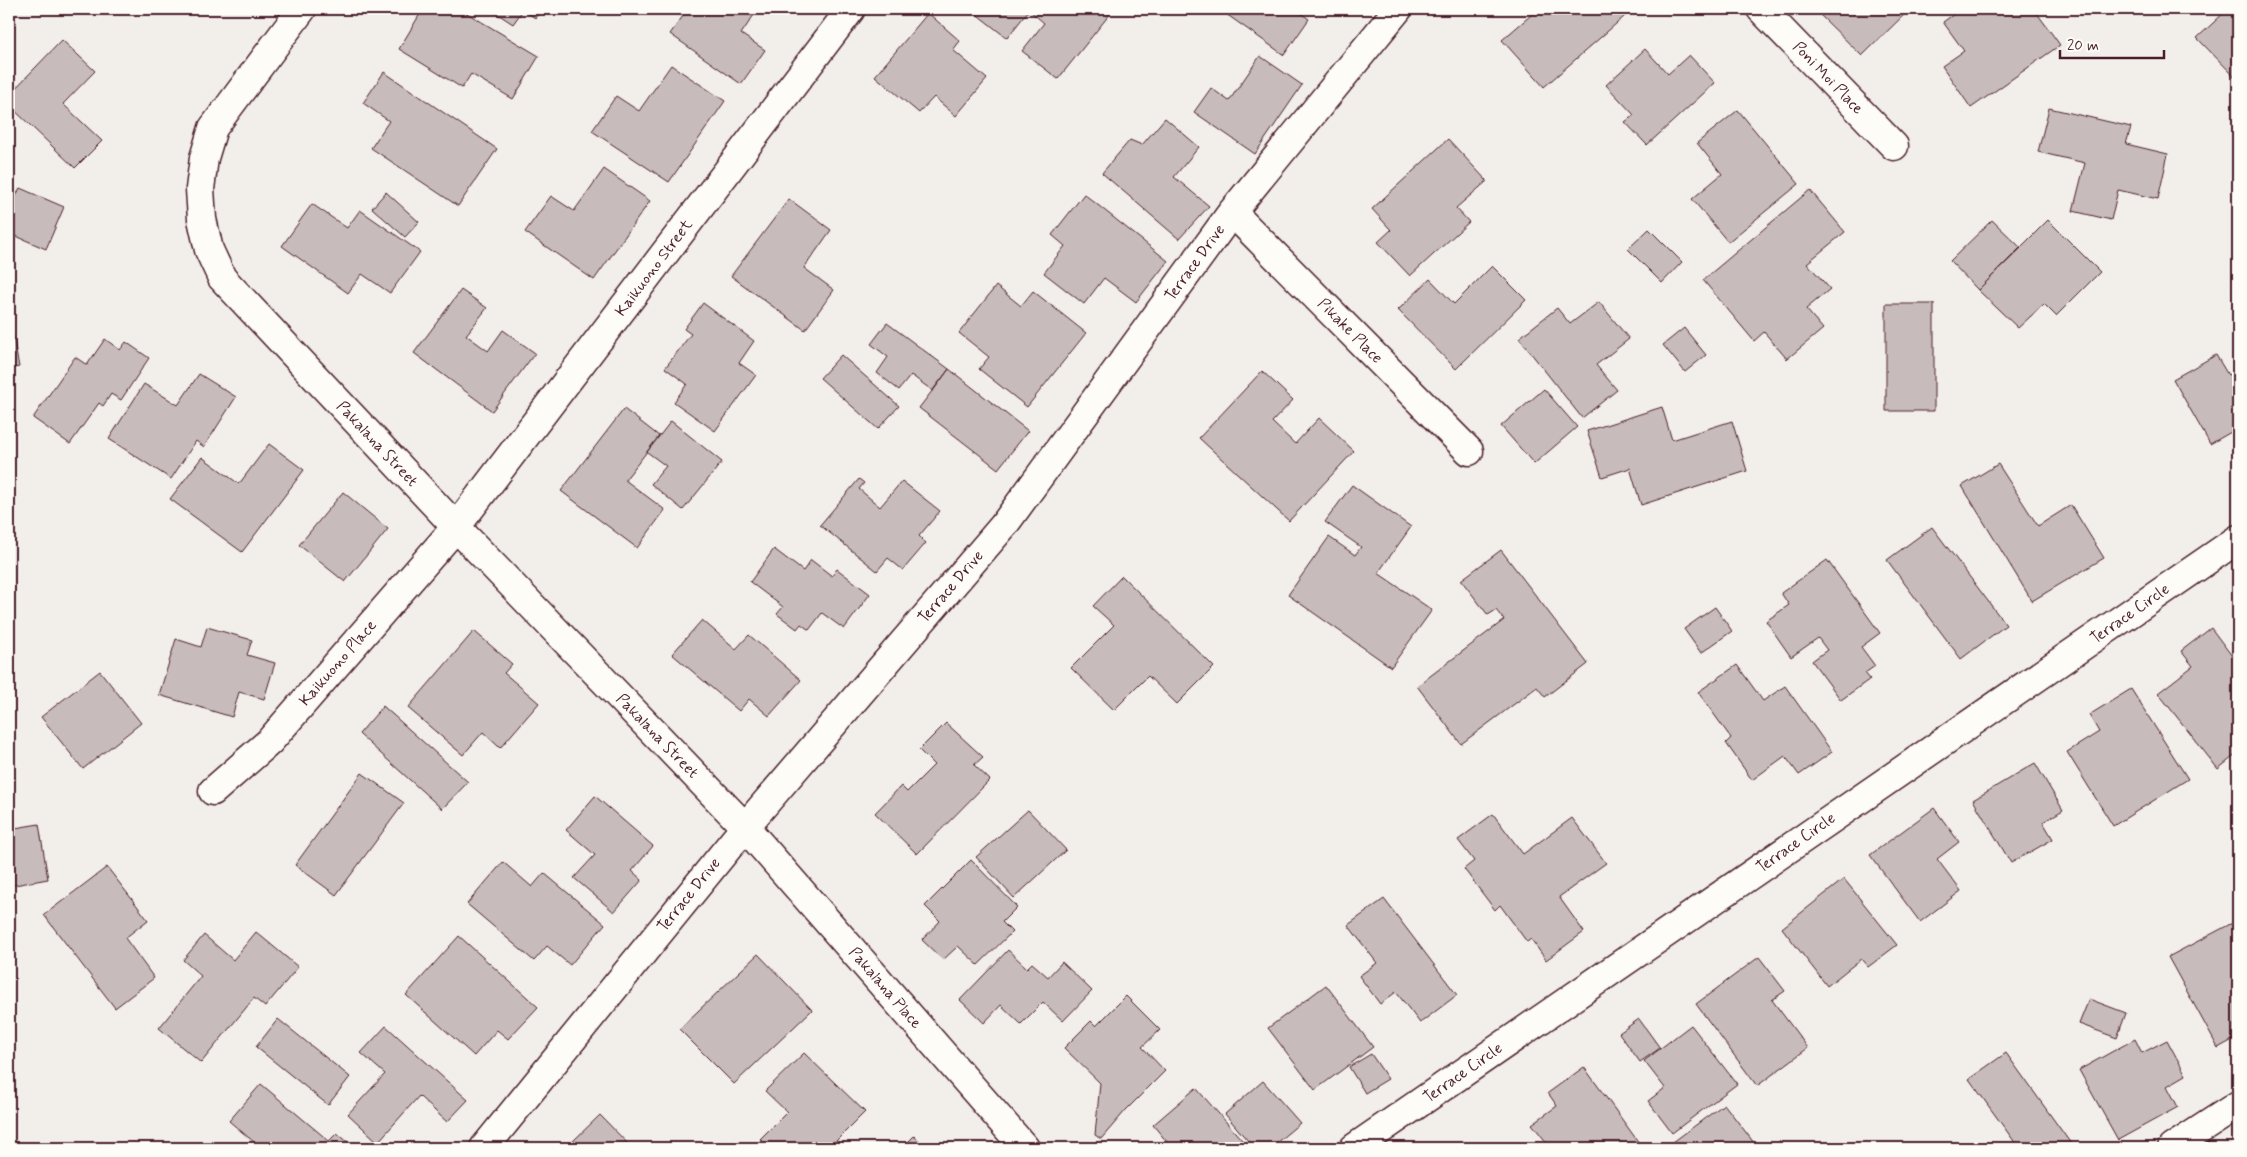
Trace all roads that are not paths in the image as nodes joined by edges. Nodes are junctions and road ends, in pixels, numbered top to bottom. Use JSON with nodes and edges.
{"nodes":[{"id":1,"x":302,"y":9,"type":"edge"},
{"id":2,"x":851,"y":9,"type":"edge"},
{"id":3,"x":1398,"y":9,"type":"edge"},
{"id":4,"x":1761,"y":9,"type":"edge"},
{"id":5,"x":1894,"y":146,"type":"dead end"},
{"id":6,"x":1232,"y":212,"type":"junction"},
{"id":7,"x":1468,"y":451,"type":"dead end"},
{"id":8,"x":456,"y":527,"type":"junction"},
{"id":9,"x":2238,"y":539,"type":"edge"},
{"id":10,"x":213,"y":790,"type":"dead end"},
{"id":11,"x":744,"y":827,"type":"junction"},
{"id":12,"x":2238,"y":1105,"type":"edge"},
{"id":13,"x":484,"y":1148,"type":"edge"},
{"id":14,"x":1025,"y":1148,"type":"edge"},
{"id":15,"x":1354,"y":1148,"type":"edge"},
{"id":16,"x":2172,"y":1148,"type":"edge"}],
"edges":[{"from":1,"to":8,"type":"street","name":"Pakalana Street"},
{"from":2,"to":8,"type":"street","name":"Kaikuono Street"},
{"from":3,"to":6,"type":"street","name":"Terrace Drive"},
{"from":4,"to":5,"type":"street","name":"Poni Moi Place"},
{"from":6,"to":7,"type":"street","name":"Pikake Place"},
{"from":6,"to":11,"type":"street","name":"Terrace Drive"},
{"from":8,"to":10,"type":"street","name":"Kaikuono Place"},
{"from":8,"to":11,"type":"street","name":"Pakalana Street"},
{"from":9,"to":15,"type":"street","name":"Terrace Circle"},
{"from":11,"to":13,"type":"street","name":"Terrace Drive"},
{"from":11,"to":14,"type":"street","name":"Pakalana Place"},
{"from":12,"to":16,"type":"street"}]}
